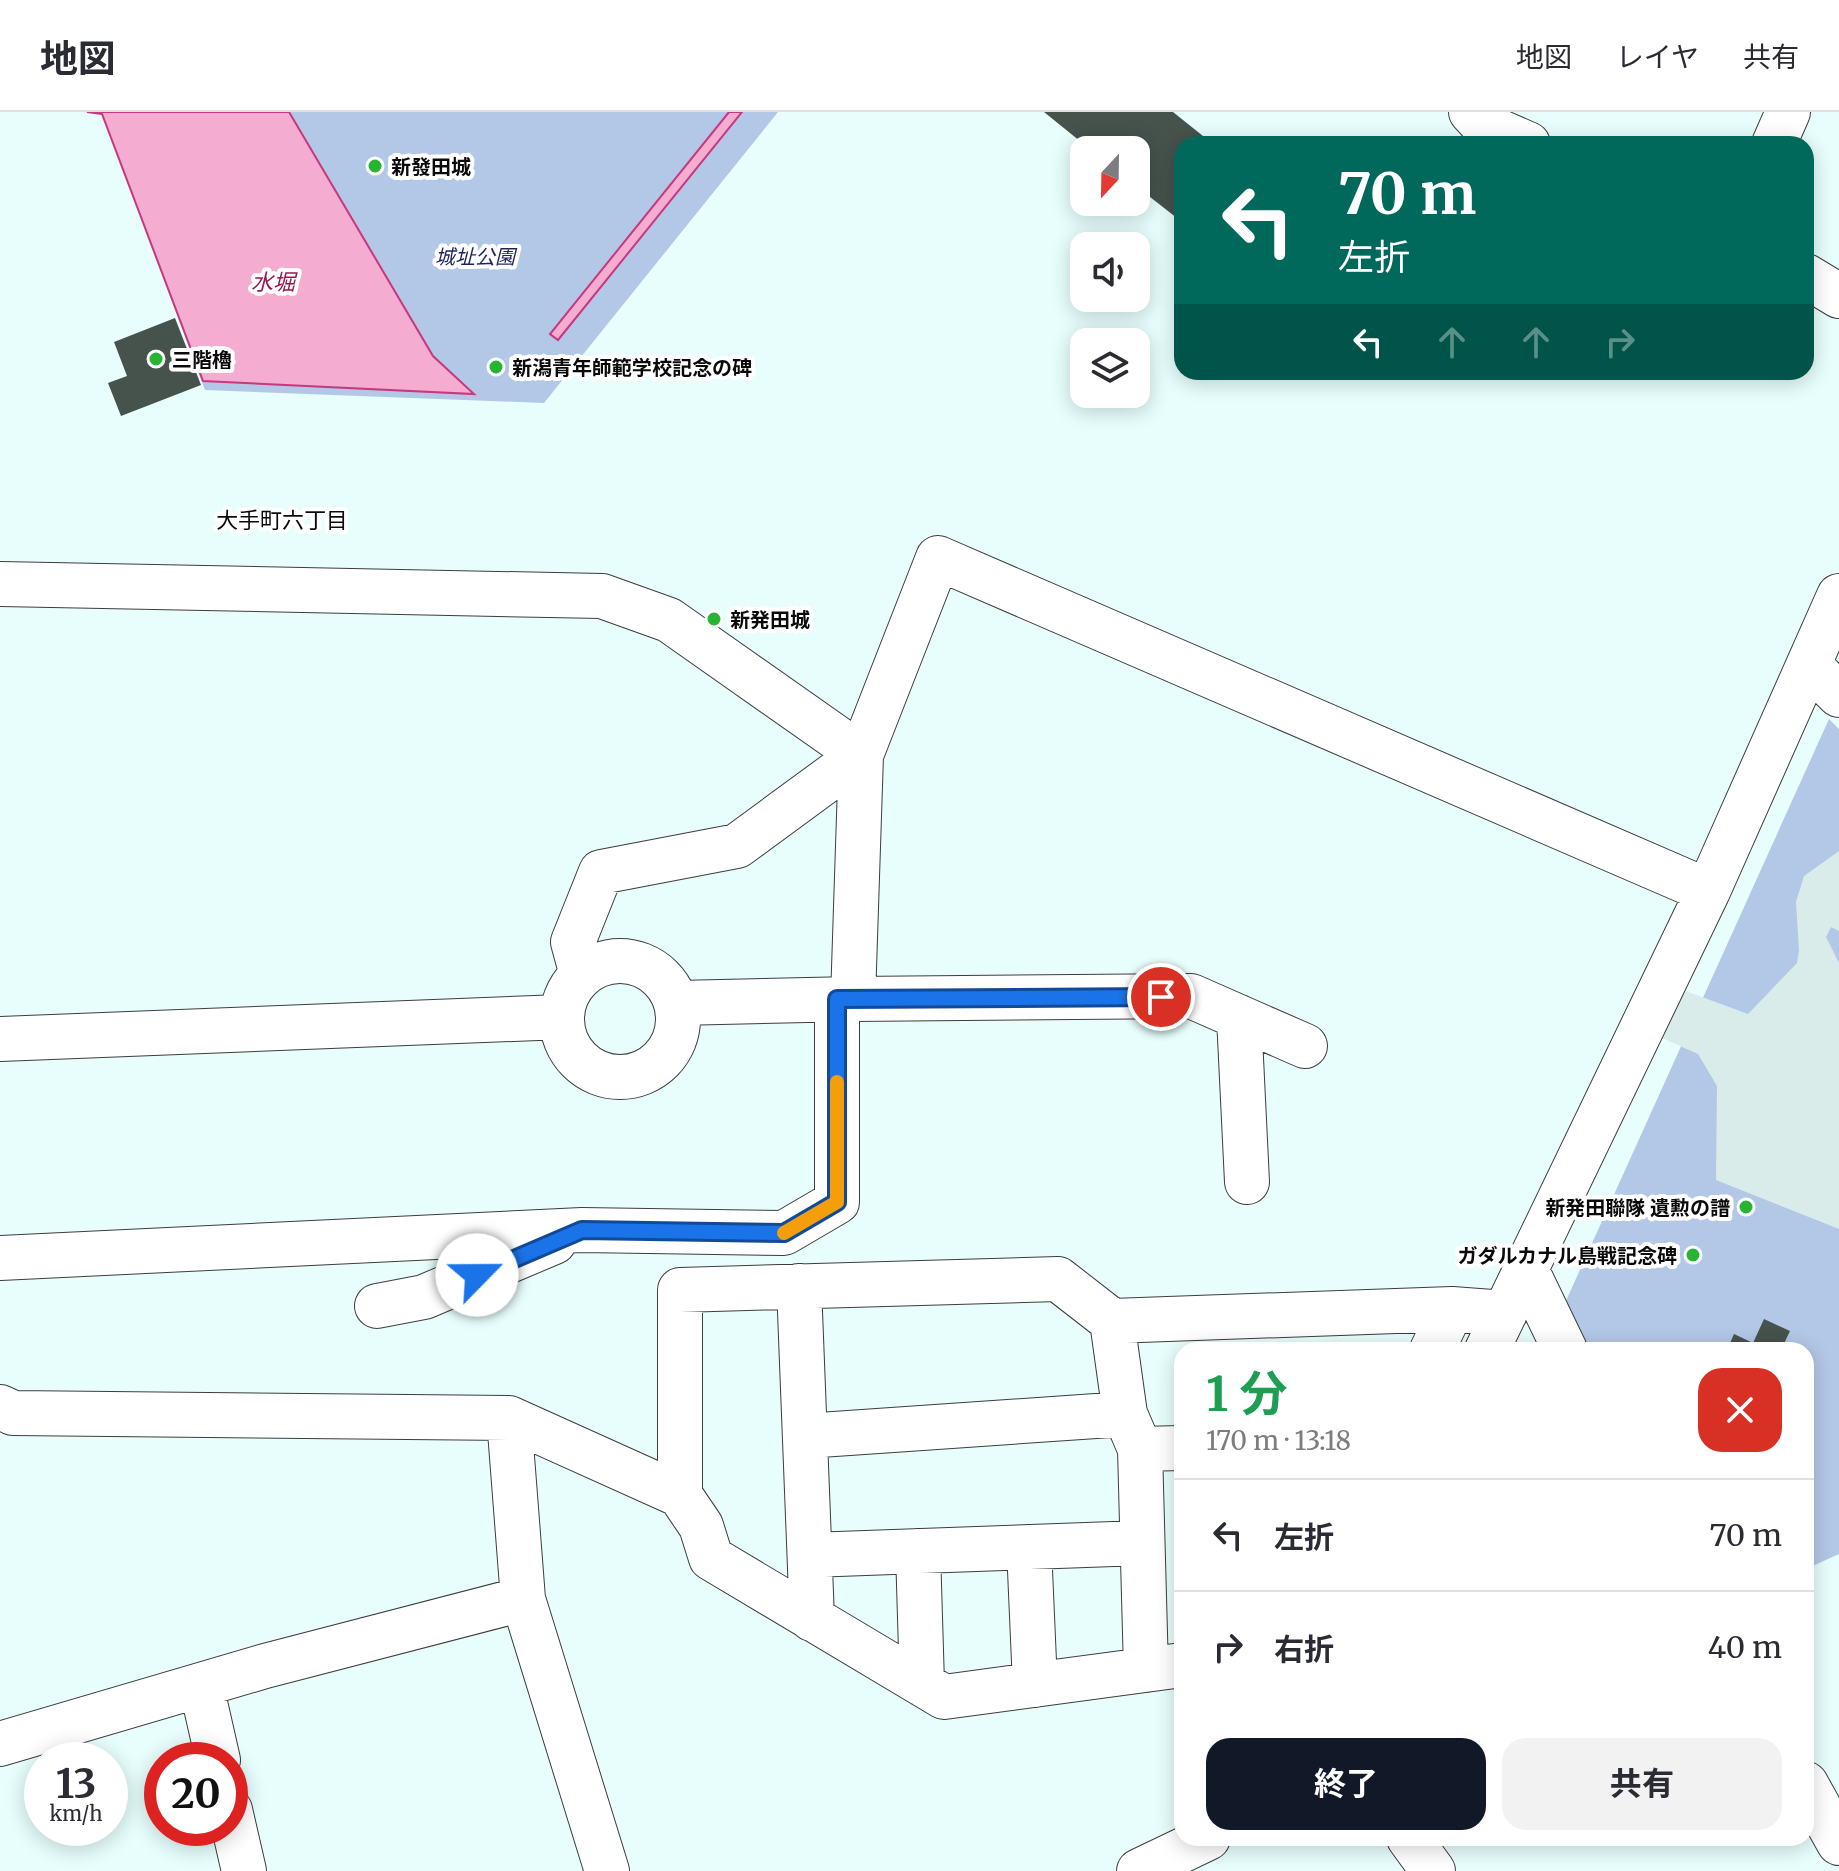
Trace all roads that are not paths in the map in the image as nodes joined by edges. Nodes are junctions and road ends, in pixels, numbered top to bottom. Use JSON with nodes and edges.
{"nodes":[{"id":1,"x":1471,"y":112,"type":"edge"},
{"id":2,"x":1788,"y":112,"type":"edge"},
{"id":3,"x":1510,"y":136,"type":"edge"},
{"id":4,"x":1778,"y":136,"type":"edge"},
{"id":5,"x":1814,"y":281,"type":"edge"},
{"id":6,"x":1839,"y":296,"type":"edge"},
{"id":7,"x":0,"y":584,"type":"edge"},
{"id":8,"x":1839,"y":596,"type":"edge"},
{"id":9,"x":1824,"y":680,"type":"edge"},
{"id":10,"x":861,"y":755,"type":"junction"},
{"id":11,"x":1708,"y":891,"type":"junction"},
{"id":12,"x":582,"y":975,"type":"junction"},
{"id":13,"x":845,"y":999,"type":"junction"},
{"id":14,"x":677,"y":1003,"type":"junction"},
{"id":15,"x":562,"y":1017,"type":"junction"},
{"id":16,"x":1239,"y":1017,"type":"junction"},
{"id":17,"x":0,"y":1039,"type":"edge"},
{"id":18,"x":1305,"y":1046,"type":"dead end"},
{"id":19,"x":1247,"y":1182,"type":"dead end"},
{"id":20,"x":582,"y":1230,"type":"junction"},
{"id":21,"x":0,"y":1258,"type":"edge"},
{"id":22,"x":1526,"y":1269,"type":"junction"},
{"id":23,"x":799,"y":1286,"type":"junction"},
{"id":24,"x":377,"y":1306,"type":"dead end"},
{"id":25,"x":1452,"y":1309,"type":"junction"},
{"id":26,"x":1112,"y":1321,"type":"junction"},
{"id":27,"x":1496,"y":1332,"type":"edge"},
{"id":28,"x":1436,"y":1342,"type":"edge"},
{"id":29,"x":1561,"y":1342,"type":"edge"},
{"id":30,"x":0,"y":1407,"type":"edge"},
{"id":31,"x":509,"y":1418,"type":"junction"},
{"id":32,"x":805,"y":1436,"type":"junction"},
{"id":33,"x":1149,"y":1437,"type":"edge"},
{"id":34,"x":680,"y":1495,"type":"junction"},
{"id":35,"x":1142,"y":1543,"type":"junction"},
{"id":36,"x":1029,"y":1547,"type":"junction"},
{"id":37,"x":918,"y":1551,"type":"junction"},
{"id":38,"x":810,"y":1555,"type":"junction"},
{"id":39,"x":523,"y":1599,"type":"junction"},
{"id":40,"x":812,"y":1619,"type":"junction"},
{"id":41,"x":1164,"y":1667,"type":"edge"},
{"id":42,"x":922,"y":1684,"type":"junction"},
{"id":43,"x":201,"y":1685,"type":"junction"},
{"id":44,"x":1035,"y":1685,"type":"junction"},
{"id":45,"x":214,"y":1742,"type":"edge"},
{"id":46,"x":0,"y":1744,"type":"edge"},
{"id":47,"x":1814,"y":1798,"type":"edge"},
{"id":48,"x":1839,"y":1843,"type":"edge"},
{"id":49,"x":238,"y":1846,"type":"edge"},
{"id":50,"x":1191,"y":1846,"type":"edge"},
{"id":51,"x":244,"y":1871,"type":"edge"},
{"id":52,"x":607,"y":1871,"type":"edge"},
{"id":53,"x":1139,"y":1871,"type":"edge"}],
"edges":[{"from":1,"to":3,"type":"street"},
{"from":2,"to":4,"type":"street"},
{"from":5,"to":6,"type":"street"},
{"from":7,"to":10,"type":"street"},
{"from":8,"to":9,"type":"street"},
{"from":9,"to":11,"type":"street"},
{"from":10,"to":11,"type":"street"},
{"from":10,"to":12,"type":"street"},
{"from":10,"to":13,"type":"street"},
{"from":11,"to":22,"type":"street"},
{"from":12,"to":14,"type":"street"},
{"from":12,"to":15,"type":"street"},
{"from":13,"to":14,"type":"street"},
{"from":13,"to":16,"type":"street"},
{"from":13,"to":20,"type":"street"},
{"from":14,"to":15,"type":"street"},
{"from":15,"to":17,"type":"street"},
{"from":16,"to":18,"type":"street"},
{"from":16,"to":19,"type":"street"},
{"from":20,"to":21,"type":"street"},
{"from":20,"to":24,"type":"street"},
{"from":22,"to":27,"type":"street"},
{"from":22,"to":29,"type":"street"},
{"from":23,"to":26,"type":"street"},
{"from":23,"to":32,"type":"street"},
{"from":23,"to":34,"type":"street"},
{"from":25,"to":26,"type":"street"},
{"from":25,"to":27,"type":"street"},
{"from":25,"to":28,"type":"street"},
{"from":26,"to":33,"type":"street"},
{"from":30,"to":31,"type":"street"},
{"from":31,"to":34,"type":"street"},
{"from":31,"to":39,"type":"street"},
{"from":32,"to":33,"type":"street"},
{"from":32,"to":38,"type":"street"},
{"from":33,"to":35,"type":"street"},
{"from":34,"to":40,"type":"street"},
{"from":35,"to":36,"type":"street"},
{"from":35,"to":41,"type":"street"},
{"from":36,"to":37,"type":"street"},
{"from":36,"to":44,"type":"street"},
{"from":37,"to":38,"type":"street"},
{"from":37,"to":42,"type":"street"},
{"from":38,"to":40,"type":"street"},
{"from":39,"to":43,"type":"street"},
{"from":39,"to":52,"type":"street"},
{"from":40,"to":42,"type":"street"},
{"from":41,"to":44,"type":"street"},
{"from":42,"to":44,"type":"street"},
{"from":43,"to":45,"type":"street"},
{"from":43,"to":46,"type":"street"},
{"from":47,"to":48,"type":"street"},
{"from":49,"to":51,"type":"street"},
{"from":50,"to":53,"type":"street"}]}
